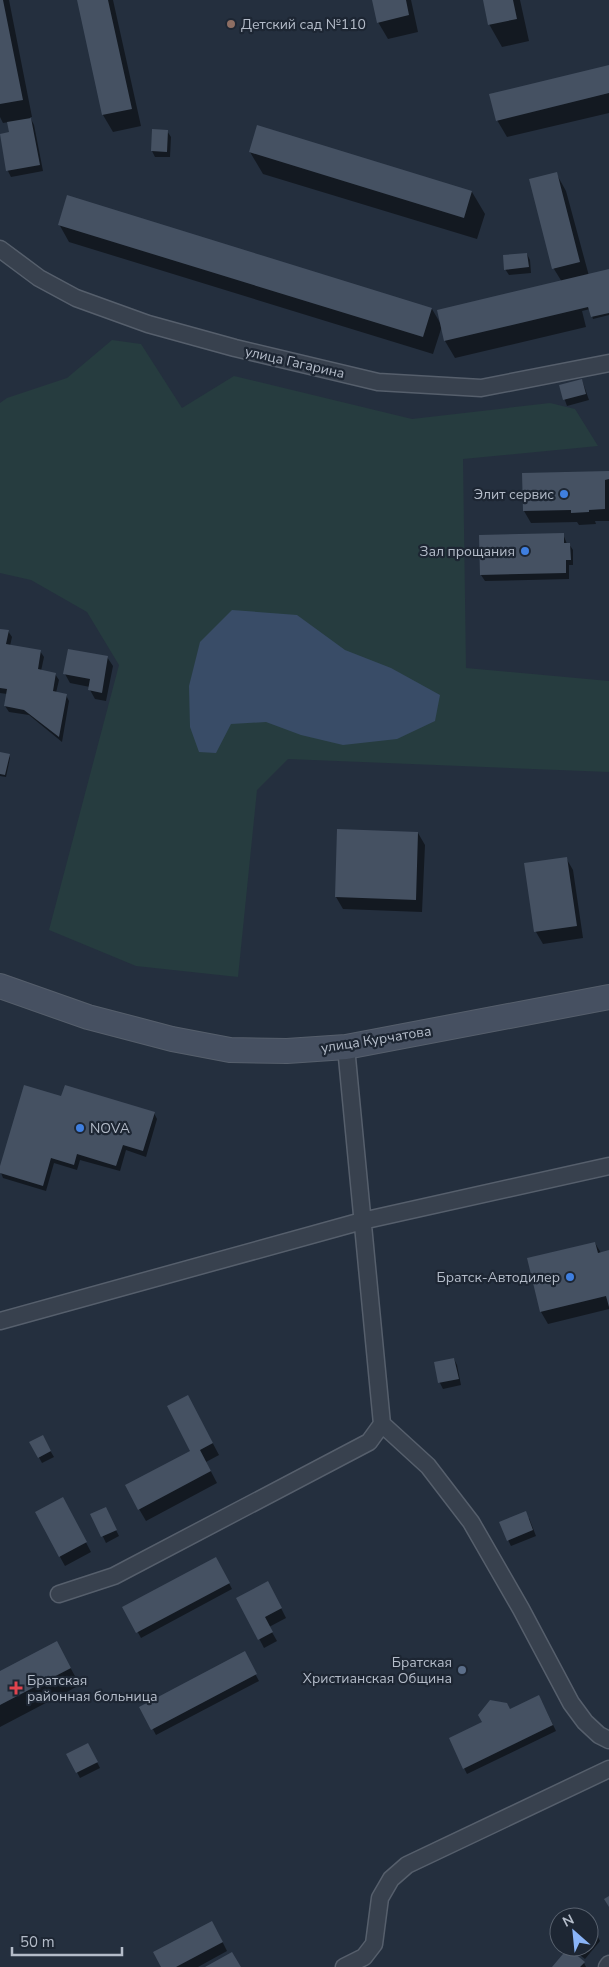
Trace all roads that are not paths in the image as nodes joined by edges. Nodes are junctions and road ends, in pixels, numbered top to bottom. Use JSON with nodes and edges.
{"nodes":[{"id":1,"x":0,"y":249,"type":"edge"},
{"id":2,"x":609,"y":363,"type":"edge"},
{"id":3,"x":0,"y":986,"type":"edge"},
{"id":4,"x":609,"y":997,"type":"edge"},
{"id":5,"x":346,"y":1047,"type":"junction"},
{"id":6,"x":609,"y":1166,"type":"edge"},
{"id":7,"x":362,"y":1221,"type":"junction"},
{"id":8,"x":0,"y":1321,"type":"edge"},
{"id":9,"x":382,"y":1424,"type":"junction"},
{"id":10,"x":59,"y":1594,"type":"dead end"},
{"id":11,"x":609,"y":1740,"type":"edge"},
{"id":12,"x":609,"y":1769,"type":"edge"},
{"id":13,"x":609,"y":1964,"type":"edge"},
{"id":14,"x":344,"y":1967,"type":"edge"},
{"id":15,"x":606,"y":1967,"type":"edge"}],
"edges":[{"from":1,"to":2,"type":"street","name":"улица Гагарина"},
{"from":3,"to":5,"type":"main road","name":"улица Курчатова"},
{"from":4,"to":5,"type":"main road","name":"улица Курчатова"},
{"from":5,"to":7,"type":"street"},
{"from":6,"to":7,"type":"street"},
{"from":7,"to":8,"type":"street"},
{"from":7,"to":9,"type":"street"},
{"from":9,"to":10,"type":"street"},
{"from":9,"to":11,"type":"street"},
{"from":12,"to":14,"type":"street"},
{"from":13,"to":15,"type":"street"}]}
